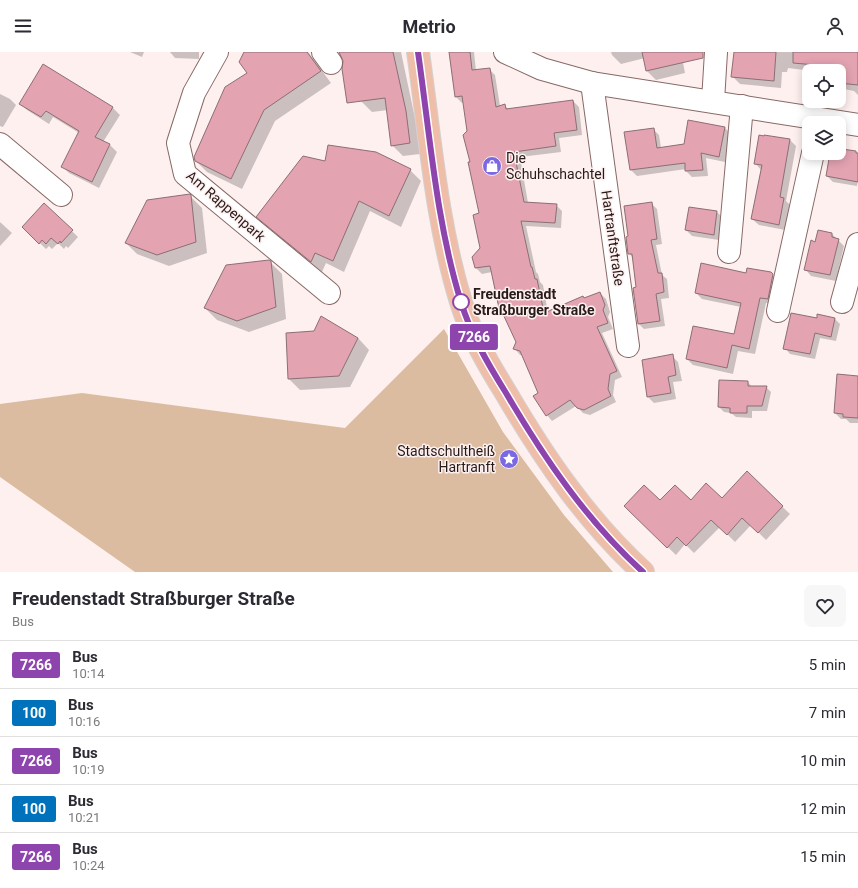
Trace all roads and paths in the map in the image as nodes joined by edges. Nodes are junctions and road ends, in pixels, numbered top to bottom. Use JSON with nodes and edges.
{"nodes":[{"id":1,"x":217,"y":52,"type":"edge"},
{"id":2,"x":418,"y":52,"type":"edge"},
{"id":3,"x":505,"y":52,"type":"edge"},
{"id":4,"x":716,"y":52,"type":"edge"},
{"id":5,"x":592,"y":83,"type":"junction"},
{"id":6,"x":713,"y":101,"type":"junction"},
{"id":7,"x":742,"y":106,"type":"junction"},
{"id":8,"x":802,"y":118,"type":"edge"},
{"id":9,"x":846,"y":124,"type":"edge"},
{"id":10,"x":858,"y":125,"type":"edge"},
{"id":11,"x":0,"y":144,"type":"edge"},
{"id":12,"x":811,"y":160,"type":"edge"},
{"id":13,"x":61,"y":194,"type":"dead end"},
{"id":14,"x":858,"y":244,"type":"edge"},
{"id":15,"x":730,"y":252,"type":"dead end"},
{"id":16,"x":329,"y":293,"type":"dead end"},
{"id":17,"x":842,"y":302,"type":"dead end"},
{"id":18,"x":778,"y":311,"type":"dead end"},
{"id":19,"x":628,"y":346,"type":"dead end"},
{"id":20,"x":643,"y":572,"type":"edge"}],
"edges":[{"from":1,"to":16,"type":"street","name":"Am Rappenpark"},
{"from":2,"to":20,"type":"main road"},
{"from":3,"to":5,"type":"street"},
{"from":4,"to":6,"type":"street"},
{"from":5,"to":6,"type":"street"},
{"from":5,"to":19,"type":"street","name":"Hartranftstraße"},
{"from":6,"to":7,"type":"street"},
{"from":7,"to":8,"type":"street"},
{"from":7,"to":15,"type":"street"},
{"from":9,"to":10,"type":"street"},
{"from":11,"to":13,"type":"street"},
{"from":12,"to":18,"type":"street"},
{"from":14,"to":17,"type":"street"}]}
